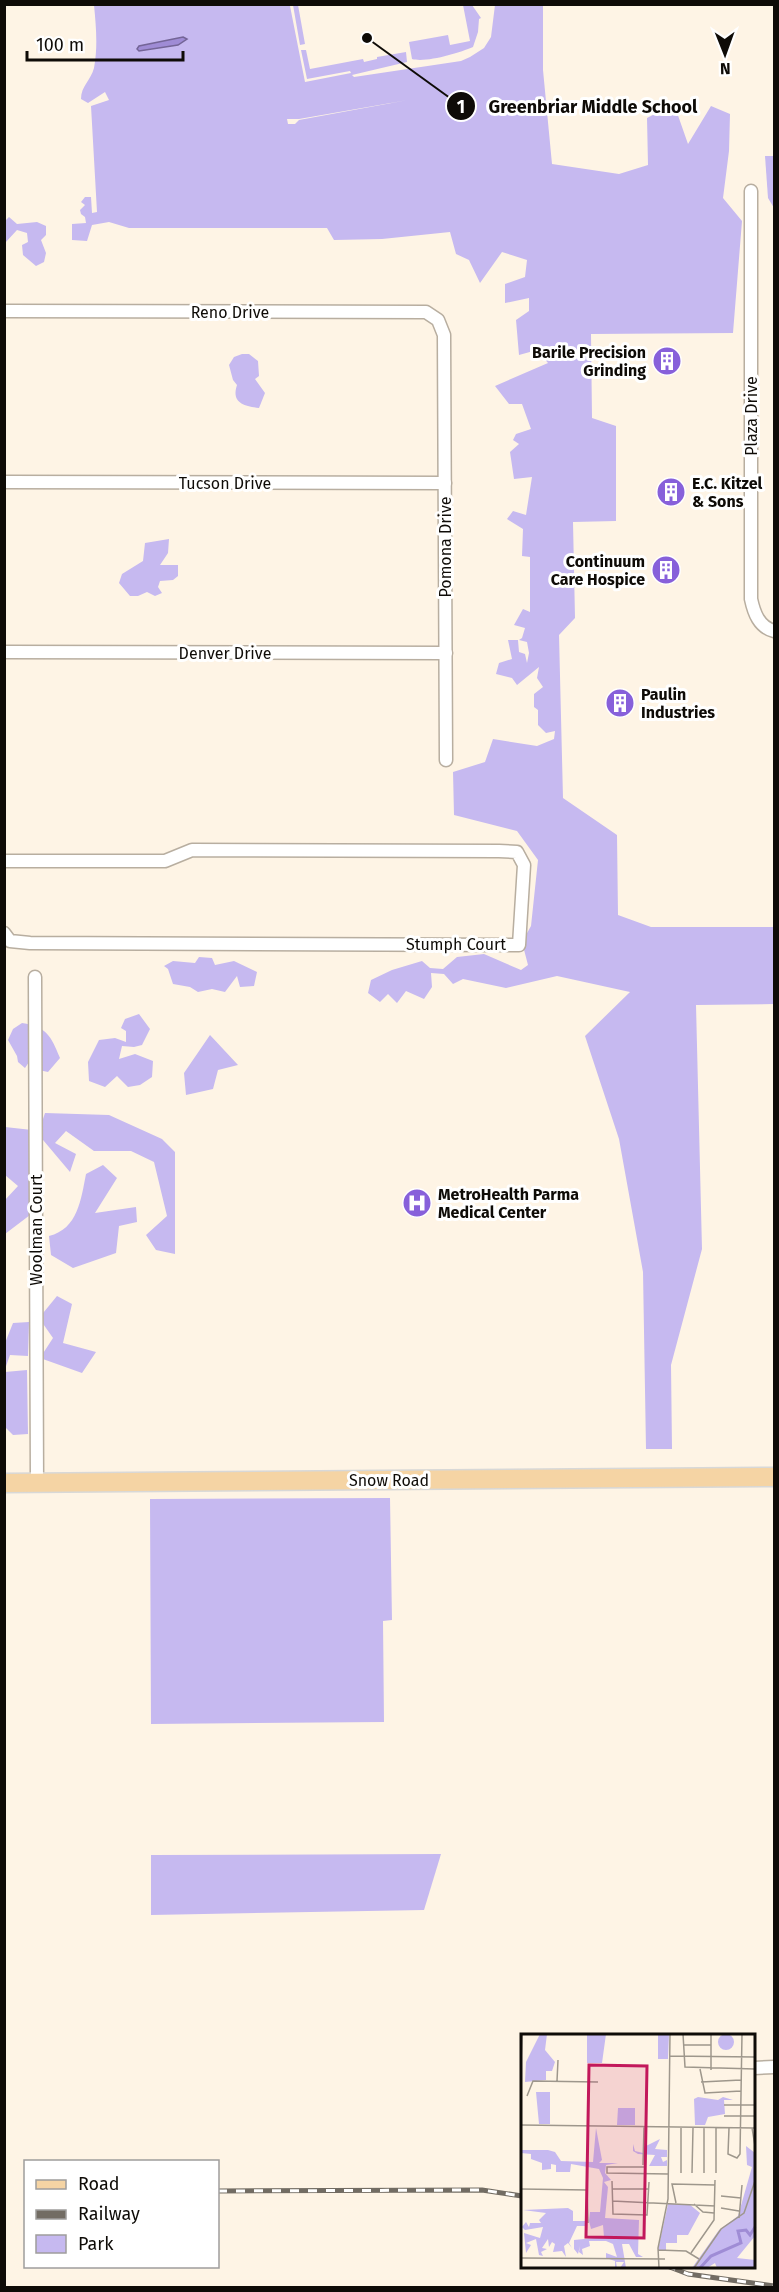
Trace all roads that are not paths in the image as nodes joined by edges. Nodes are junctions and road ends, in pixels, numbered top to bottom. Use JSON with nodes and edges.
{"nodes":[{"id":1,"x":751,"y":191,"type":"dead end"},
{"id":2,"x":4,"y":311,"type":"edge"},
{"id":3,"x":444,"y":335,"type":"joint"},
{"id":4,"x":4,"y":482,"type":"edge"},
{"id":5,"x":445,"y":483,"type":"junction"},
{"id":6,"x":774,"y":631,"type":"edge"},
{"id":7,"x":4,"y":652,"type":"edge"},
{"id":8,"x":446,"y":653,"type":"junction"},
{"id":9,"x":446,"y":760,"type":"dead end"},
{"id":10,"x":4,"y":861,"type":"edge"},
{"id":11,"x":4,"y":933,"type":"edge"},
{"id":12,"x":35,"y":977,"type":"dead end"},
{"id":13,"x":774,"y":1477,"type":"edge"},
{"id":14,"x":4,"y":1483,"type":"edge"},
{"id":15,"x":37,"y":1483,"type":"junction"},
{"id":16,"x":774,"y":2067,"type":"edge"},
{"id":17,"x":755,"y":2068,"type":"edge"}],
"edges":[{"from":1,"to":6,"type":"street","name":"Plaza Drive"},
{"from":2,"to":3,"type":"street","name":"Reno Drive"},
{"from":3,"to":5,"type":"street","name":"Pomona Drive"},
{"from":4,"to":5,"type":"street","name":"Tucson Drive"},
{"from":5,"to":8,"type":"street","name":"Pomona Drive"},
{"from":7,"to":8,"type":"street","name":"Denver Drive"},
{"from":8,"to":9,"type":"street","name":"Pomona Drive"},
{"from":10,"to":11,"type":"street","name":"Stumph Court"},
{"from":12,"to":15,"type":"street","name":"Woolman Court"},
{"from":13,"to":15,"type":"main road","name":"Snow Road"},
{"from":14,"to":15,"type":"main road","name":"Snow Road"},
{"from":16,"to":17,"type":"street"}]}
